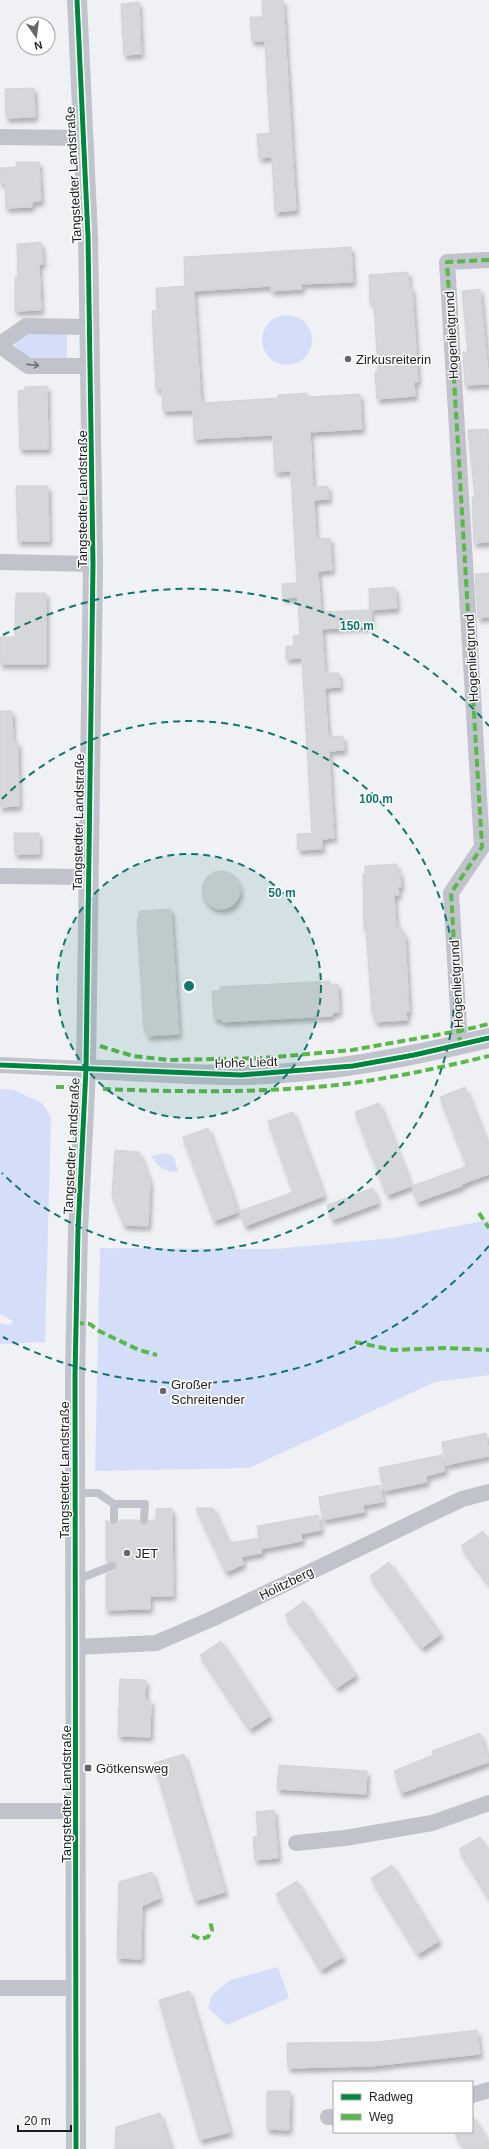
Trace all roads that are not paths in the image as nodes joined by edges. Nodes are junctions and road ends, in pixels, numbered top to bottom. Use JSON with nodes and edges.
{"nodes":[{"id":1,"x":77,"y":0,"type":"edge"},
{"id":2,"x":0,"y":137,"type":"edge"},
{"id":3,"x":83,"y":138,"type":"junction"},
{"id":4,"x":489,"y":260,"type":"edge"},
{"id":5,"x":90,"y":327,"type":"junction"},
{"id":6,"x":0,"y":345,"type":"edge"},
{"id":7,"x":91,"y":366,"type":"junction"},
{"id":8,"x":0,"y":562,"type":"edge"},
{"id":9,"x":93,"y":564,"type":"junction"},
{"id":10,"x":0,"y":876,"type":"edge"},
{"id":11,"x":88,"y":877,"type":"junction"},
{"id":12,"x":489,"y":1038,"type":"edge"},
{"id":13,"x":460,"y":1045,"type":"junction"},
{"id":14,"x":0,"y":1066,"type":"edge"},
{"id":15,"x":86,"y":1069,"type":"junction"},
{"id":16,"x":489,"y":1492,"type":"edge"},
{"id":17,"x":75,"y":1493,"type":"junction"},
{"id":18,"x":114,"y":1504,"type":"junction"},
{"id":19,"x":114,"y":1520,"type":"dead end"},
{"id":20,"x":144,"y":1520,"type":"dead end"},
{"id":21,"x":112,"y":1566,"type":"dead end"},
{"id":22,"x":76,"y":1580,"type":"junction"},
{"id":23,"x":77,"y":1647,"type":"junction"},
{"id":24,"x":489,"y":1803,"type":"edge"},
{"id":25,"x":0,"y":1811,"type":"edge"},
{"id":26,"x":77,"y":1811,"type":"junction"},
{"id":27,"x":296,"y":1843,"type":"dead end"},
{"id":28,"x":0,"y":1988,"type":"edge"},
{"id":29,"x":77,"y":1988,"type":"junction"},
{"id":30,"x":489,"y":2090,"type":"edge"},
{"id":31,"x":473,"y":2095,"type":"edge"},
{"id":32,"x":76,"y":2149,"type":"edge"}],
"edges":[{"from":1,"to":3,"type":"street","name":"Tangstedter Landstraße"},
{"from":2,"to":3,"type":"street"},
{"from":3,"to":5,"type":"street","name":"Tangstedter Landstraße"},
{"from":4,"to":13,"type":"street","name":"Hogenlietgrund"},
{"from":5,"to":6,"type":"street"},
{"from":5,"to":7,"type":"street","name":"Tangstedter Landstraße"},
{"from":6,"to":7,"type":"street","one_way":true},
{"from":7,"to":9,"type":"street","name":"Tangstedter Landstraße"},
{"from":8,"to":9,"type":"street"},
{"from":9,"to":11,"type":"street","name":"Tangstedter Landstraße"},
{"from":10,"to":11,"type":"street"},
{"from":11,"to":15,"type":"street","name":"Tangstedter Landstraße"},
{"from":12,"to":13,"type":"street","name":"Hohe Liedt"},
{"from":13,"to":15,"type":"street","name":"Hohe Liedt"},
{"from":14,"to":15,"type":"street","name":"Hohe Liedt"},
{"from":15,"to":17,"type":"street","name":"Tangstedter Landstraße"},
{"from":16,"to":23,"type":"street","name":"Holitzberg"},
{"from":17,"to":18,"type":"lane"},
{"from":17,"to":22,"type":"street","name":"Tangstedter Landstraße"},
{"from":18,"to":19,"type":"lane"},
{"from":18,"to":20,"type":"lane"},
{"from":21,"to":22,"type":"lane"},
{"from":22,"to":23,"type":"street","name":"Tangstedter Landstraße"},
{"from":23,"to":26,"type":"street","name":"Tangstedter Landstraße"},
{"from":24,"to":27,"type":"street"},
{"from":25,"to":26,"type":"street"},
{"from":26,"to":29,"type":"street","name":"Tangstedter Landstraße"},
{"from":28,"to":29,"type":"street"},
{"from":29,"to":32,"type":"street","name":"Tangstedter Landstraße"},
{"from":30,"to":31,"type":"street"}]}
